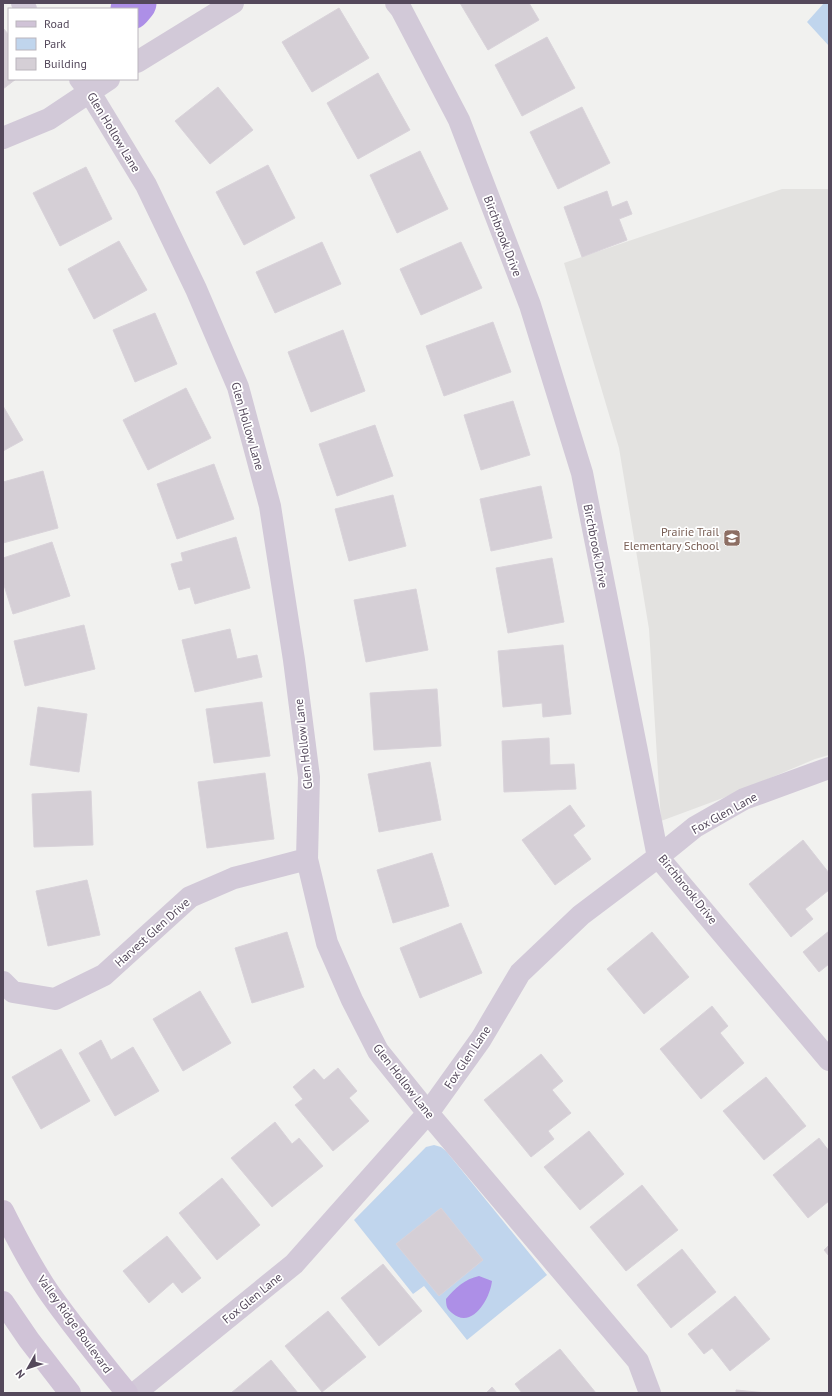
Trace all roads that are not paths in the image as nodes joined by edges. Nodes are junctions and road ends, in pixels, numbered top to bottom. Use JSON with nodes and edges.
{"nodes":[{"id":1,"x":233,"y":3,"type":"edge"},
{"id":2,"x":396,"y":3,"type":"edge"},
{"id":3,"x":138,"y":61,"type":"edge"},
{"id":4,"x":105,"y":80,"type":"edge"},
{"id":5,"x":84,"y":85,"type":"edge"},
{"id":6,"x":3,"y":138,"type":"edge"},
{"id":7,"x":829,"y":768,"type":"edge"},
{"id":8,"x":658,"y":857,"type":"junction"},
{"id":9,"x":307,"y":859,"type":"junction"},
{"id":10,"x":3,"y":982,"type":"edge"},
{"id":11,"x":829,"y":1060,"type":"edge"},
{"id":12,"x":428,"y":1113,"type":"junction"},
{"id":13,"x":3,"y":1212,"type":"edge"},
{"id":14,"x":3,"y":1302,"type":"edge"},
{"id":15,"x":70,"y":1393,"type":"edge"},
{"id":16,"x":127,"y":1393,"type":"edge"},
{"id":17,"x":135,"y":1393,"type":"edge"},
{"id":18,"x":650,"y":1393,"type":"edge"}],
"edges":[{"from":1,"to":3,"type":"street"},
{"from":2,"to":8,"type":"street","name":"Birchbrook Drive"},
{"from":4,"to":5,"type":"street"},
{"from":5,"to":6,"type":"street"},
{"from":5,"to":9,"type":"street","name":"Glen Hollow Lane"},
{"from":7,"to":8,"type":"street","name":"Fox Glen Lane"},
{"from":8,"to":11,"type":"street","name":"Birchbrook Drive"},
{"from":8,"to":12,"type":"street","name":"Fox Glen Lane"},
{"from":9,"to":10,"type":"street","name":"Harvest Glen Drive"},
{"from":9,"to":12,"type":"street","name":"Glen Hollow Lane"},
{"from":12,"to":17,"type":"street","name":"Fox Glen Lane"},
{"from":12,"to":18,"type":"street","name":"Glen Hollow Lane"},
{"from":13,"to":16,"type":"main road","name":"Valley Ridge Boulevard"},
{"from":14,"to":15,"type":"main road"}]}
